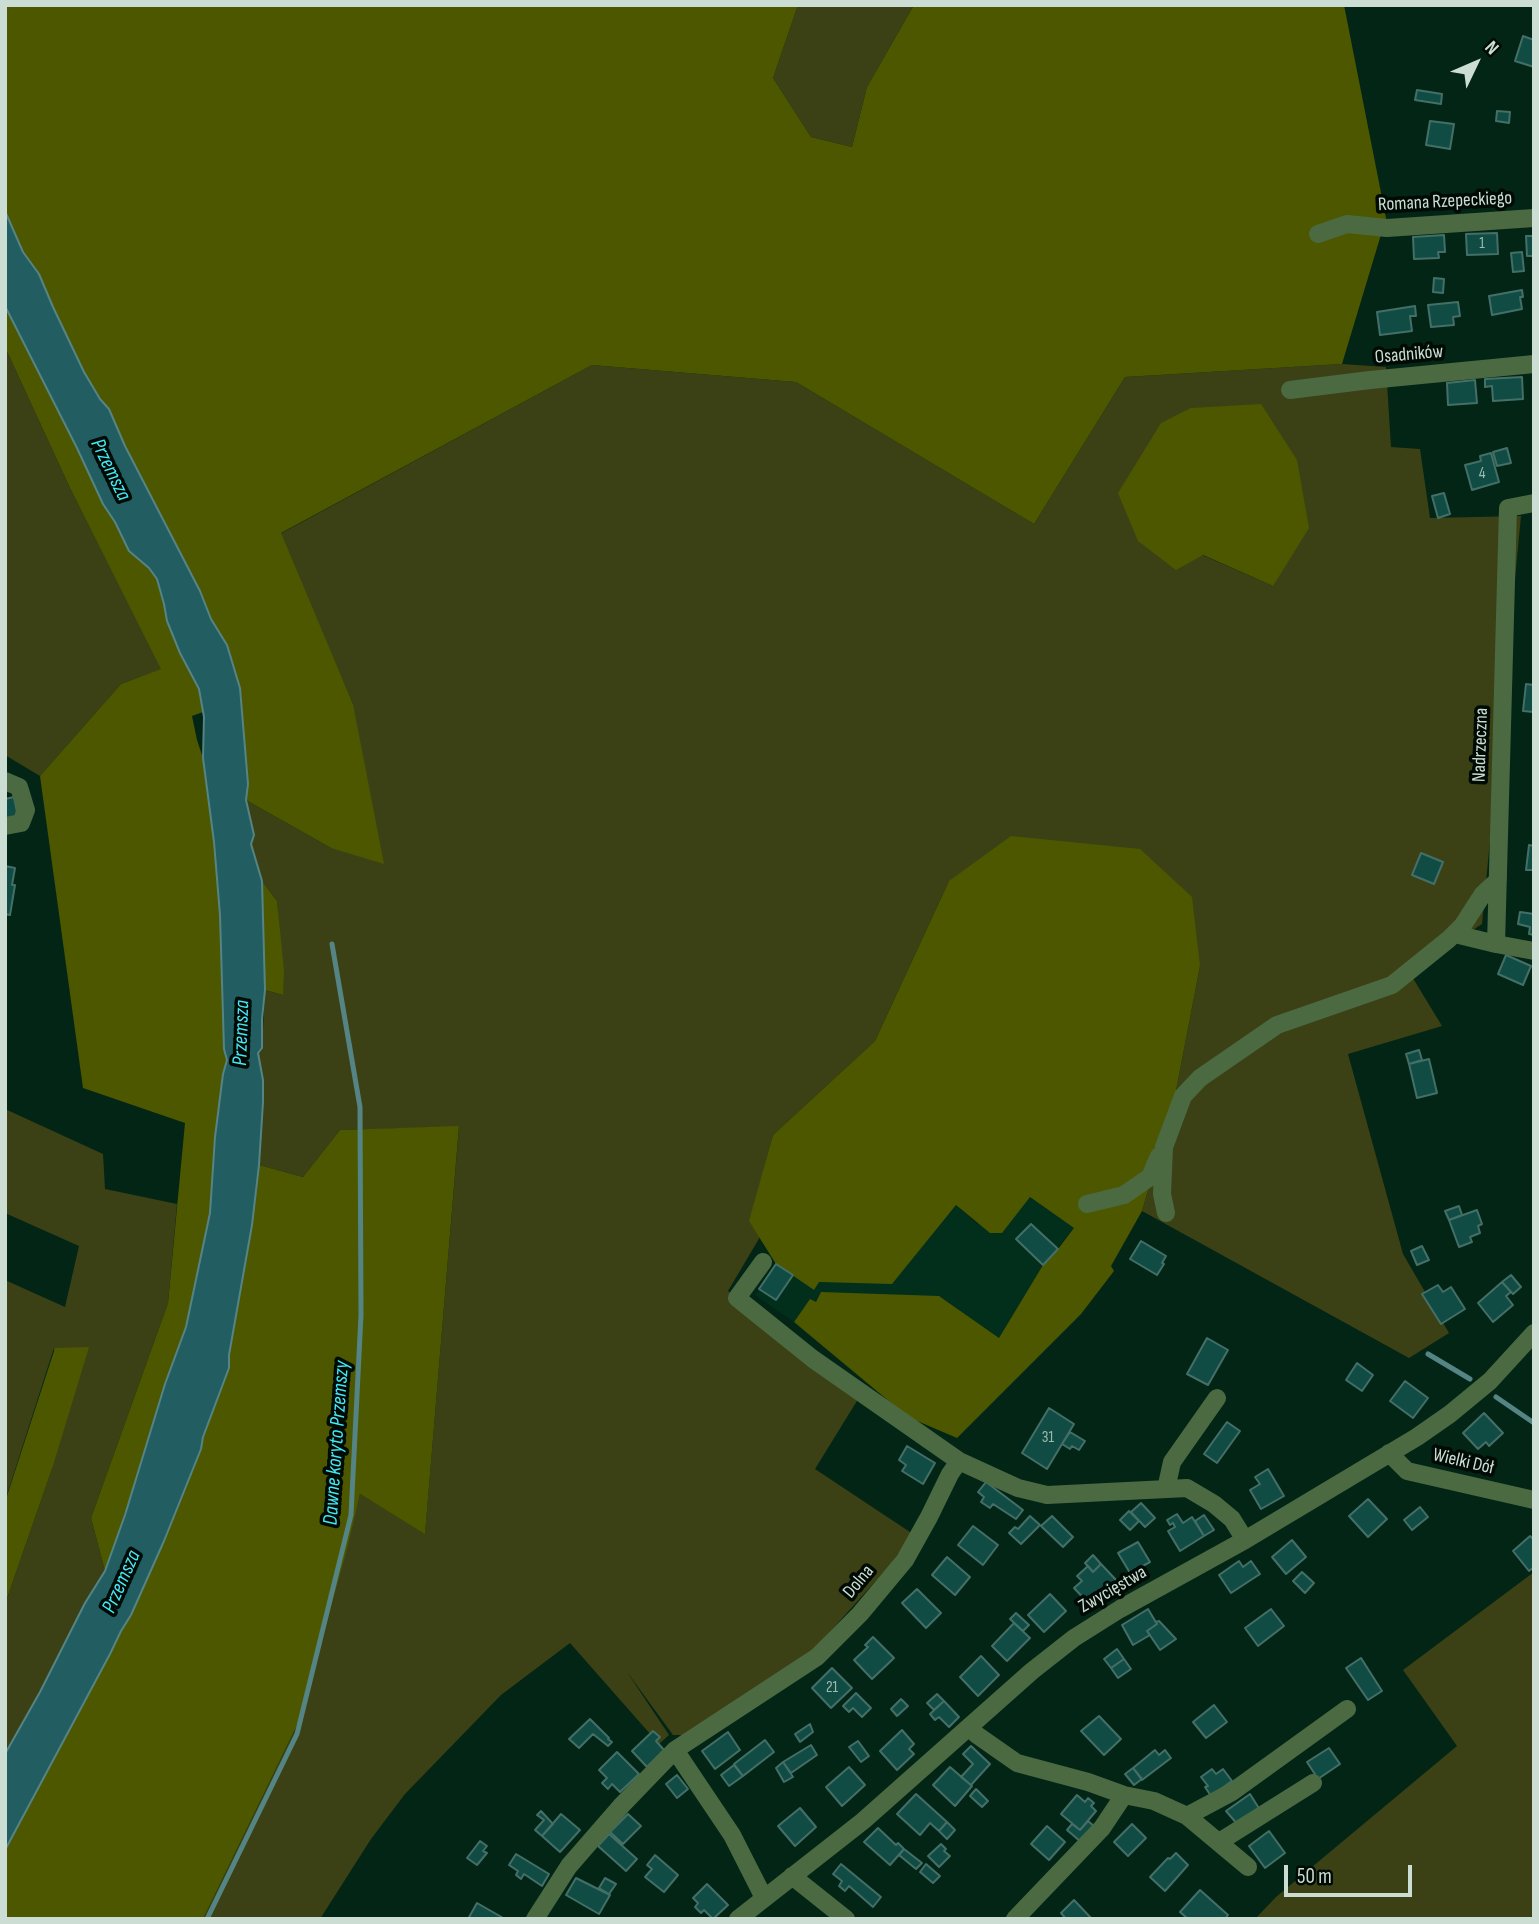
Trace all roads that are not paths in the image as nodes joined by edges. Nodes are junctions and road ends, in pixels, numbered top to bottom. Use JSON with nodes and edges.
{"nodes":[{"id":1,"x":1534,"y":218,"type":"edge"},
{"id":2,"x":1318,"y":234,"type":"dead end"},
{"id":3,"x":1534,"y":364,"type":"edge"},
{"id":4,"x":1290,"y":390,"type":"dead end"},
{"id":5,"x":1534,"y":503,"type":"edge"},
{"id":6,"x":5,"y":781,"type":"edge"},
{"id":7,"x":13,"y":824,"type":"edge"},
{"id":8,"x":1498,"y":880,"type":"junction"},
{"id":9,"x":1455,"y":934,"type":"junction"},
{"id":10,"x":1496,"y":944,"type":"junction"},
{"id":11,"x":1534,"y":951,"type":"edge"},
{"id":12,"x":1164,"y":1147,"type":"junction"},
{"id":13,"x":1087,"y":1204,"type":"dead end"},
{"id":14,"x":1166,"y":1213,"type":"dead end"},
{"id":15,"x":763,"y":1262,"type":"dead end"},
{"id":16,"x":1534,"y":1333,"type":"edge"},
{"id":17,"x":1217,"y":1398,"type":"dead end"},
{"id":18,"x":1389,"y":1453,"type":"junction"},
{"id":19,"x":959,"y":1461,"type":"junction"},
{"id":20,"x":1166,"y":1489,"type":"junction"},
{"id":21,"x":1534,"y":1500,"type":"edge"},
{"id":22,"x":1245,"y":1540,"type":"junction"},
{"id":23,"x":1347,"y":1709,"type":"dead end"},
{"id":24,"x":969,"y":1727,"type":"junction"},
{"id":25,"x":675,"y":1751,"type":"junction"},
{"id":26,"x":1313,"y":1783,"type":"dead end"},
{"id":27,"x":1124,"y":1795,"type":"junction"},
{"id":28,"x":1187,"y":1816,"type":"junction"},
{"id":29,"x":1219,"y":1842,"type":"junction"},
{"id":30,"x":1248,"y":1867,"type":"dead end"},
{"id":31,"x":792,"y":1875,"type":"junction"},
{"id":32,"x":764,"y":1898,"type":"junction"},
{"id":33,"x":535,"y":1919,"type":"edge"},
{"id":34,"x":738,"y":1919,"type":"edge"},
{"id":35,"x":846,"y":1919,"type":"edge"},
{"id":36,"x":1015,"y":1919,"type":"edge"}],
"edges":[{"from":1,"to":2,"type":"street","name":"Romana Rzepeckiego"},
{"from":3,"to":4,"type":"street","name":"Osadników"},
{"from":5,"to":8,"type":"street","name":"Nadrzeczna"},
{"from":6,"to":7,"type":"street"},
{"from":8,"to":9,"type":"street"},
{"from":8,"to":10,"type":"street","name":"Nadrzeczna"},
{"from":9,"to":10,"type":"street"},
{"from":9,"to":12,"type":"street"},
{"from":10,"to":11,"type":"street"},
{"from":12,"to":13,"type":"street"},
{"from":12,"to":14,"type":"street"},
{"from":15,"to":19,"type":"street"},
{"from":16,"to":18,"type":"street","name":"Zwycięstwa"},
{"from":17,"to":20,"type":"street"},
{"from":18,"to":21,"type":"street","name":"Wielki Dół"},
{"from":18,"to":22,"type":"street","name":"Zwycięstwa"},
{"from":19,"to":20,"type":"street"},
{"from":19,"to":25,"type":"street","name":"Dolna"},
{"from":20,"to":22,"type":"street"},
{"from":22,"to":24,"type":"street","name":"Zwycięstwa"},
{"from":23,"to":28,"type":"street"},
{"from":24,"to":27,"type":"street"},
{"from":24,"to":31,"type":"street","name":"Zwycięstwa"},
{"from":25,"to":32,"type":"street"},
{"from":25,"to":33,"type":"street","name":"Dolna"},
{"from":26,"to":29,"type":"street"},
{"from":27,"to":28,"type":"street"},
{"from":27,"to":36,"type":"street"},
{"from":28,"to":29,"type":"street"},
{"from":29,"to":30,"type":"street"},
{"from":31,"to":32,"type":"street","name":"Zwycięstwa"},
{"from":31,"to":35,"type":"street"},
{"from":32,"to":34,"type":"street","name":"Zwycięstwa"}]}
